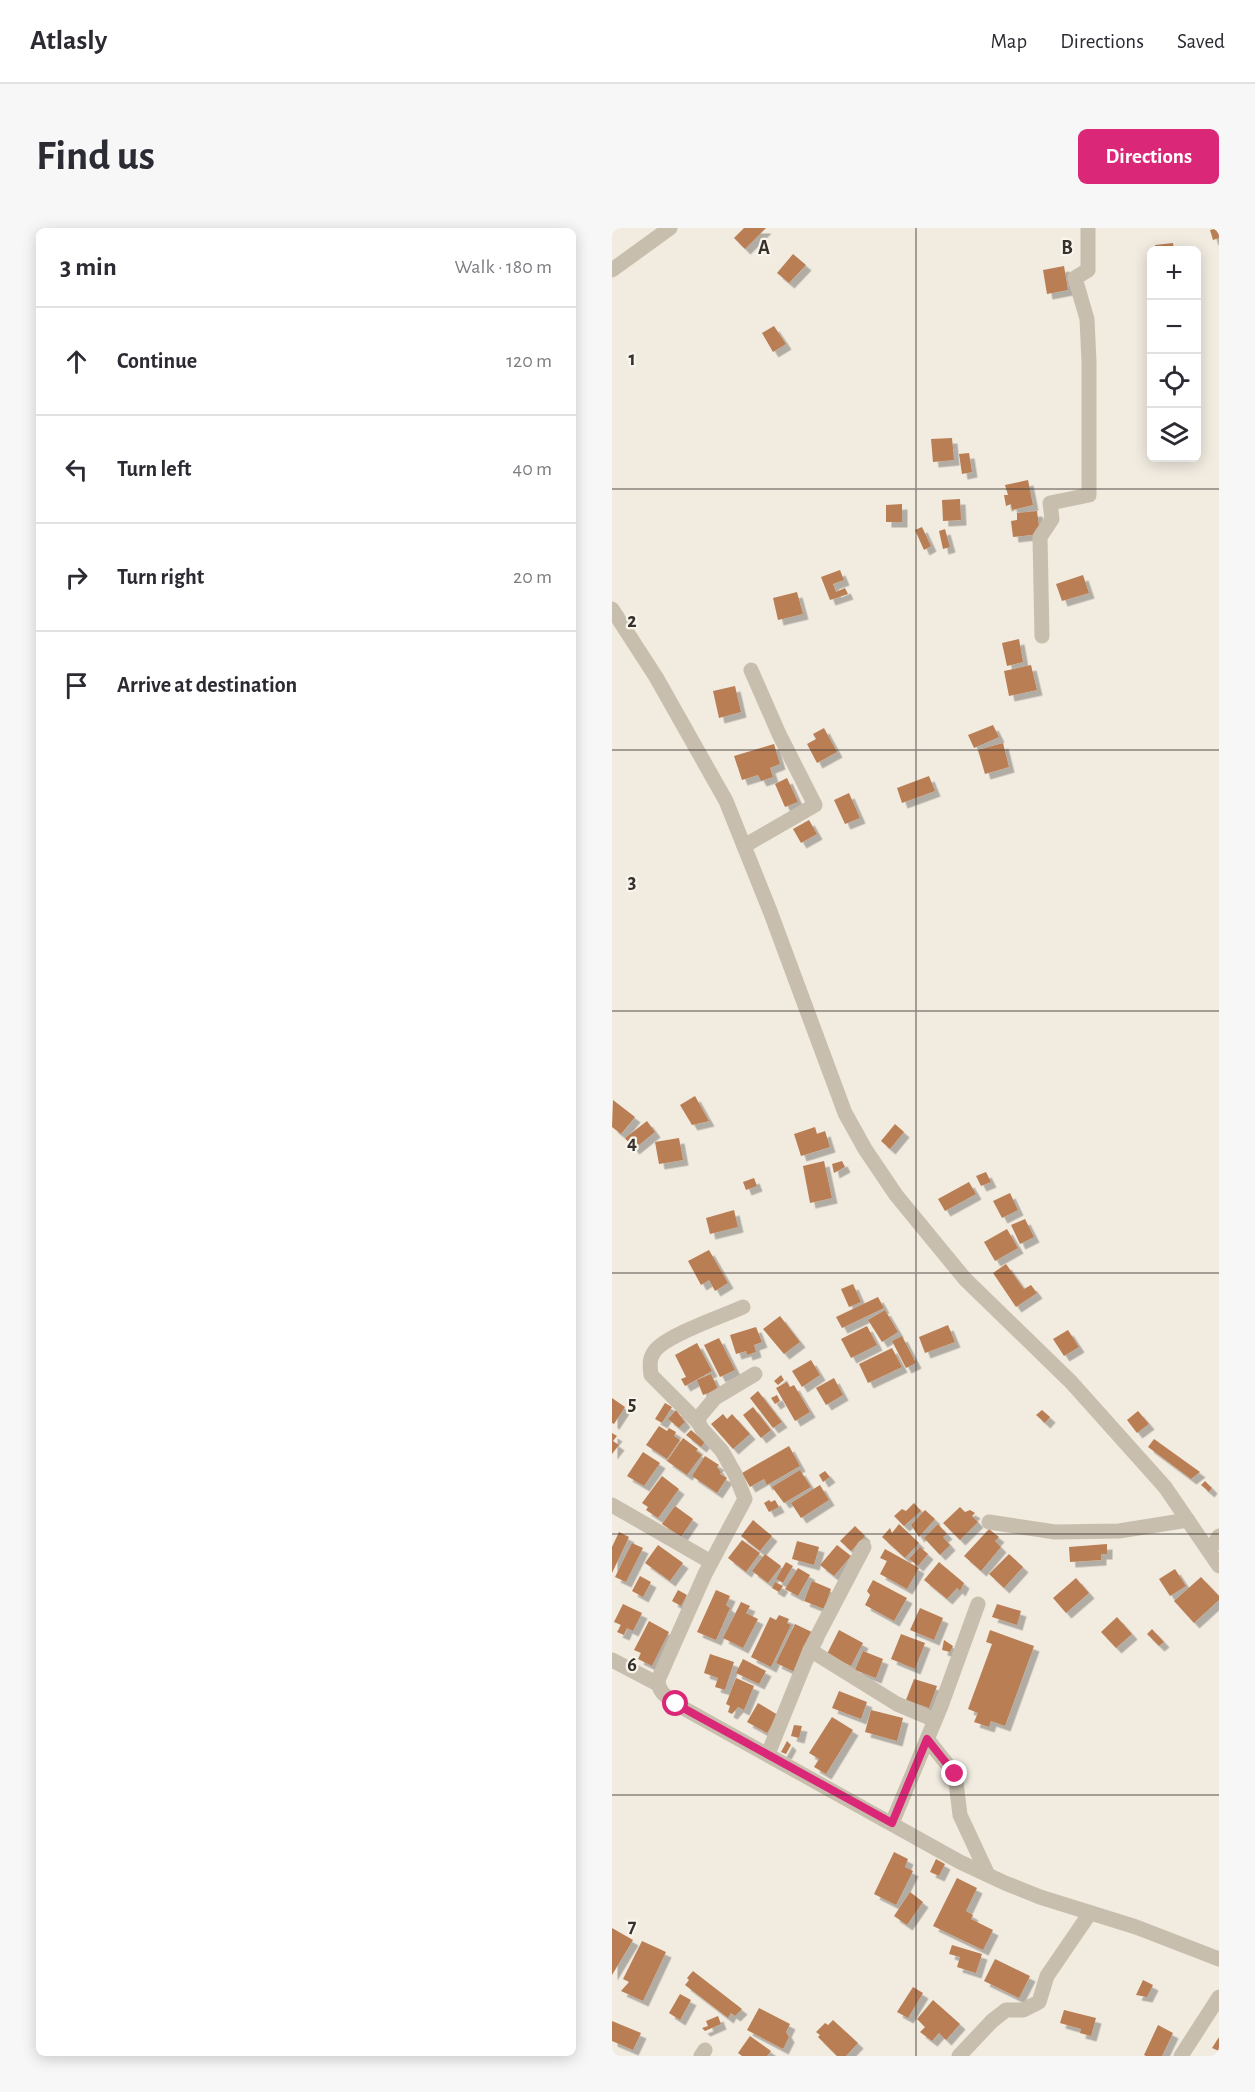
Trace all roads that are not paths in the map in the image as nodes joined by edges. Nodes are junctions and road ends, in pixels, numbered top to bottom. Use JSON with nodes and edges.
{"nodes":[{"id":1,"x":670,"y":228,"type":"edge"},
{"id":2,"x":1088,"y":228,"type":"edge"},
{"id":3,"x":612,"y":270,"type":"edge"},
{"id":4,"x":612,"y":609,"type":"edge"},
{"id":5,"x":1042,"y":636,"type":"dead end"},
{"id":6,"x":751,"y":669,"type":"dead end"},
{"id":7,"x":744,"y":846,"type":"junction"},
{"id":8,"x":743,"y":1307,"type":"dead end"},
{"id":9,"x":755,"y":1374,"type":"dead end"},
{"id":10,"x":698,"y":1422,"type":"junction"},
{"id":11,"x":612,"y":1505,"type":"edge"},
{"id":12,"x":1188,"y":1520,"type":"junction"},
{"id":13,"x":988,"y":1522,"type":"dead end"},
{"id":14,"x":1219,"y":1536,"type":"edge"},
{"id":15,"x":864,"y":1547,"type":"dead end"},
{"id":16,"x":1210,"y":1550,"type":"junction"},
{"id":17,"x":711,"y":1562,"type":"junction"},
{"id":18,"x":1219,"y":1566,"type":"edge"},
{"id":19,"x":978,"y":1604,"type":"dead end"},
{"id":20,"x":810,"y":1650,"type":"junction"},
{"id":21,"x":612,"y":1659,"type":"edge"},
{"id":22,"x":658,"y":1684,"type":"junction"},
{"id":23,"x":935,"y":1720,"type":"junction"},
{"id":24,"x":927,"y":1739,"type":"junction"},
{"id":25,"x":768,"y":1754,"type":"junction"},
{"id":26,"x":892,"y":1823,"type":"junction"},
{"id":27,"x":988,"y":1875,"type":"junction"},
{"id":28,"x":1090,"y":1913,"type":"junction"},
{"id":29,"x":1219,"y":1959,"type":"edge"},
{"id":30,"x":1219,"y":1997,"type":"edge"},
{"id":31,"x":959,"y":2056,"type":"edge"},
{"id":32,"x":1181,"y":2056,"type":"edge"}],
"edges":[{"from":1,"to":3,"type":"street"},
{"from":2,"to":5,"type":"street"},
{"from":4,"to":7,"type":"street"},
{"from":6,"to":7,"type":"street"},
{"from":7,"to":12,"type":"street"},
{"from":8,"to":10,"type":"street"},
{"from":9,"to":10,"type":"street"},
{"from":10,"to":17,"type":"street"},
{"from":11,"to":17,"type":"street"},
{"from":12,"to":13,"type":"street"},
{"from":12,"to":16,"type":"street"},
{"from":14,"to":16,"type":"street"},
{"from":15,"to":20,"type":"street"},
{"from":16,"to":18,"type":"street"},
{"from":17,"to":22,"type":"street"},
{"from":19,"to":23,"type":"street"},
{"from":20,"to":23,"type":"street"},
{"from":20,"to":25,"type":"street"},
{"from":21,"to":22,"type":"street"},
{"from":22,"to":25,"type":"street"},
{"from":23,"to":24,"type":"street"},
{"from":24,"to":26,"type":"street"},
{"from":24,"to":27,"type":"street"},
{"from":25,"to":26,"type":"street"},
{"from":26,"to":27,"type":"street"},
{"from":27,"to":28,"type":"street"},
{"from":28,"to":29,"type":"street"},
{"from":28,"to":31,"type":"street"},
{"from":30,"to":32,"type":"street"}]}
